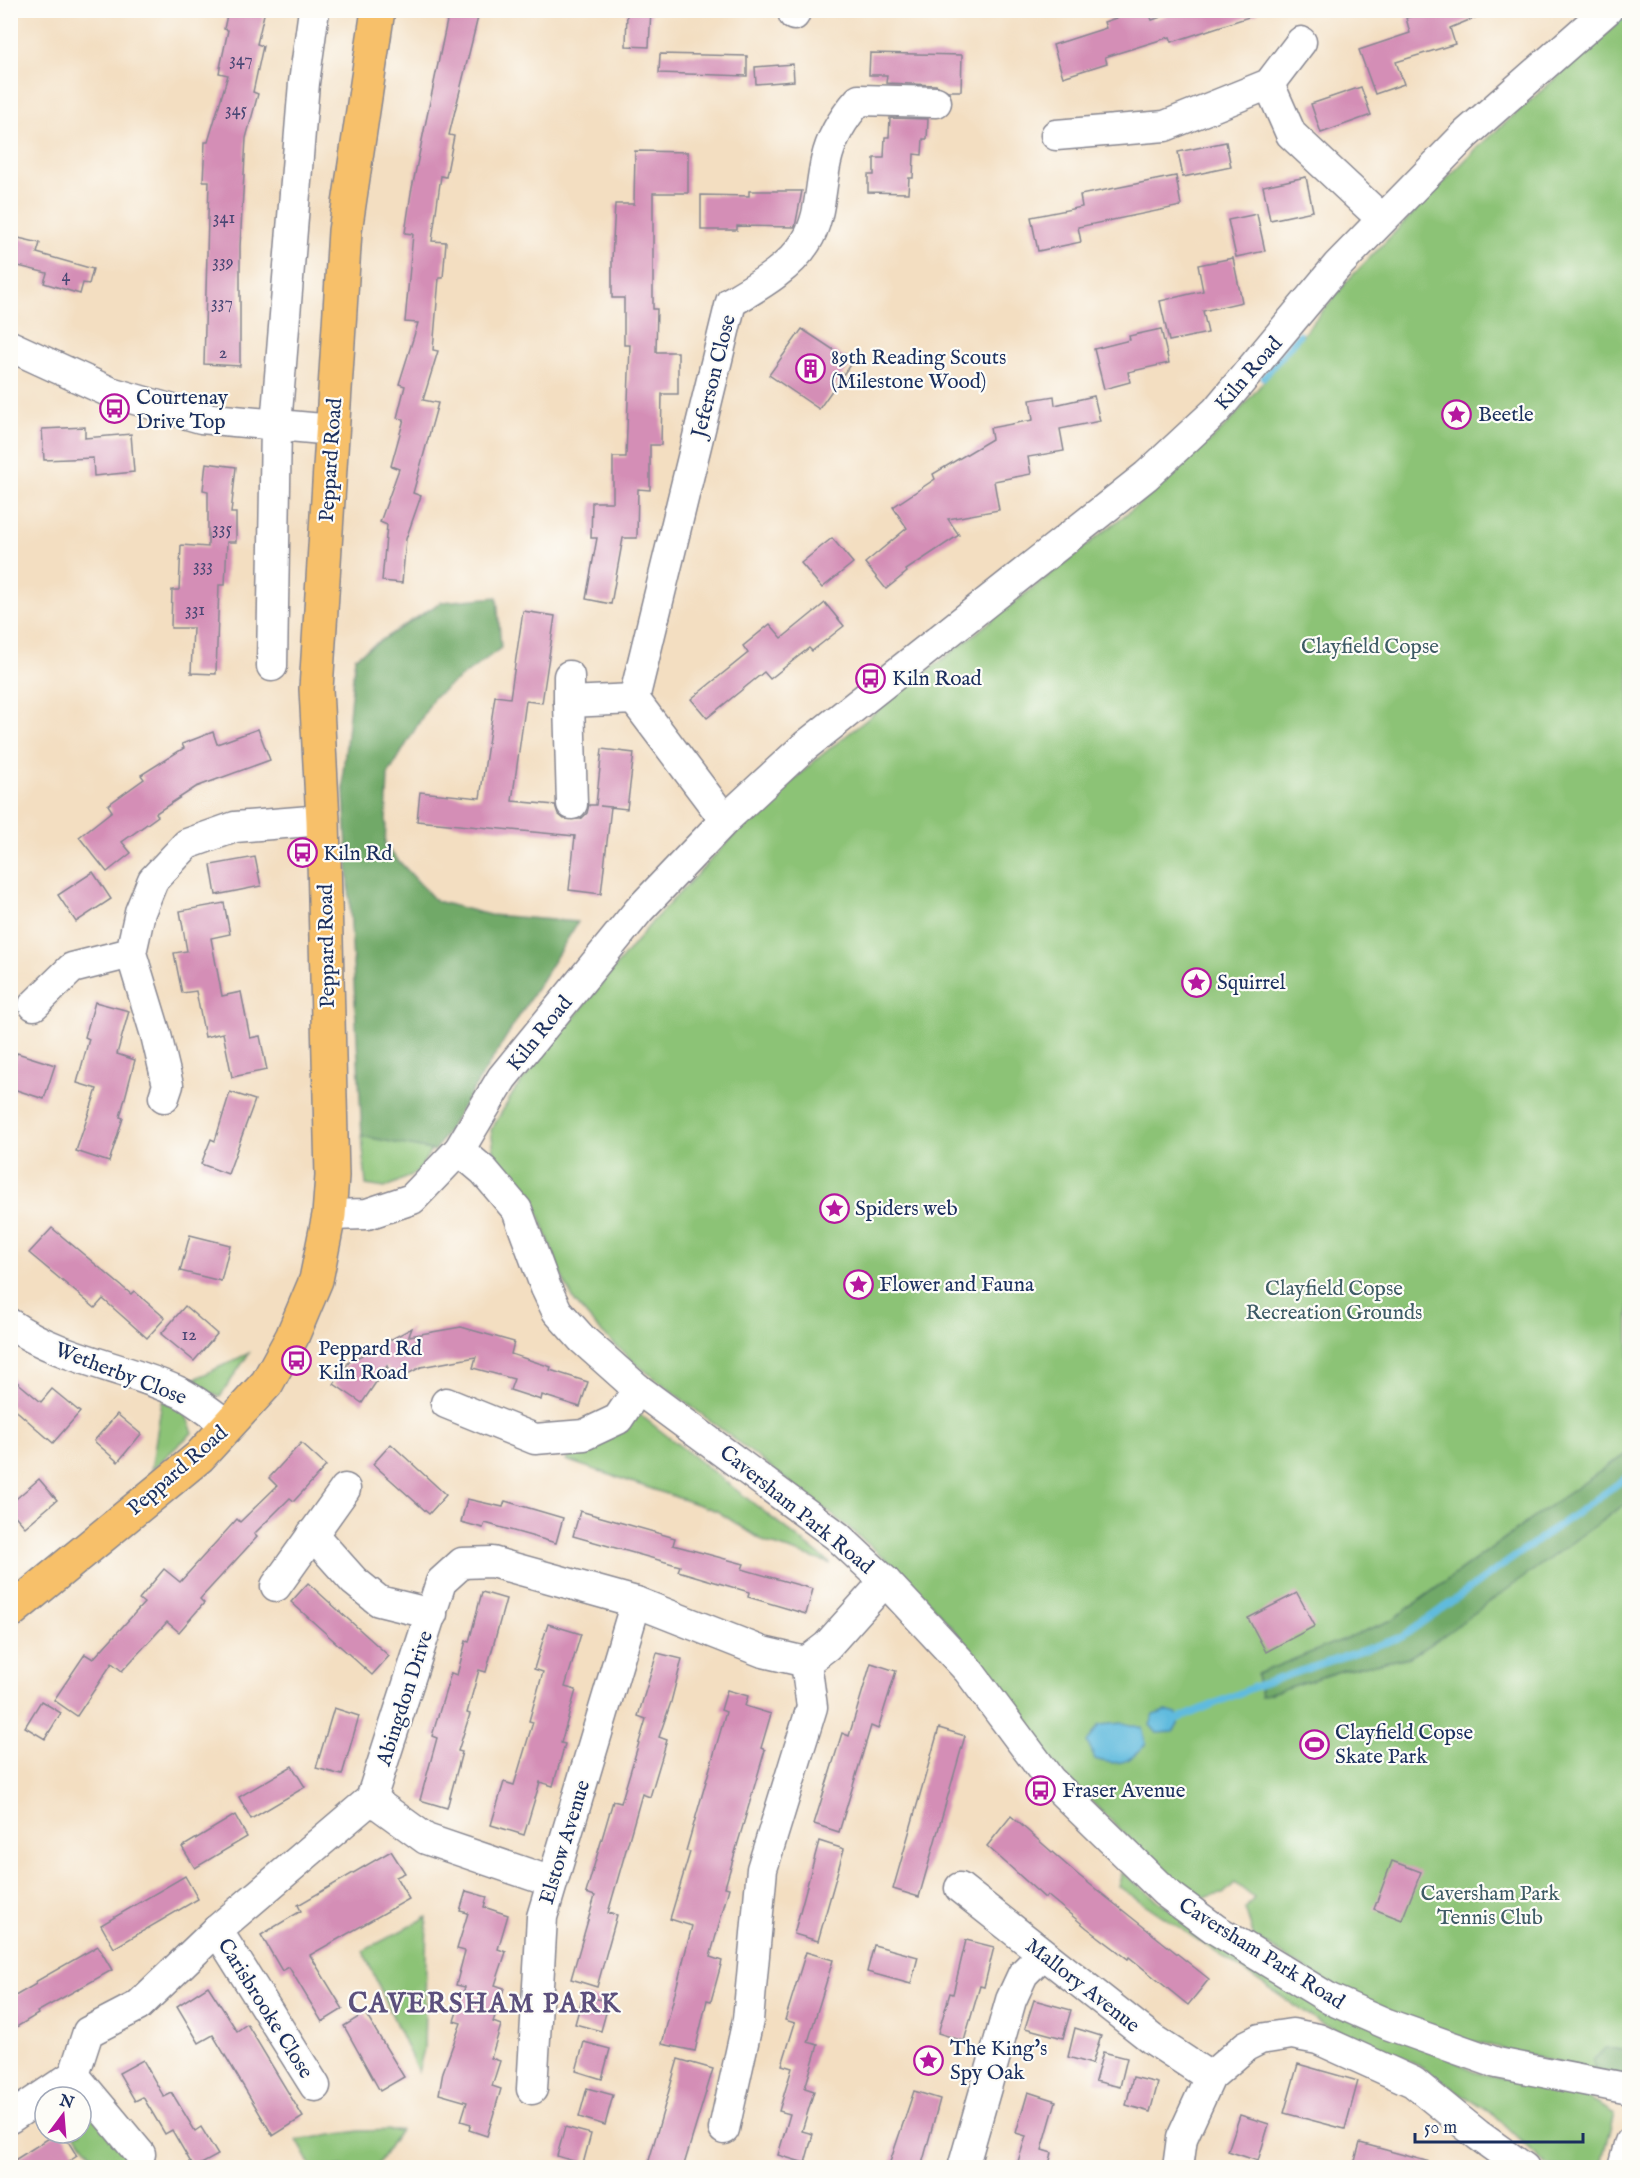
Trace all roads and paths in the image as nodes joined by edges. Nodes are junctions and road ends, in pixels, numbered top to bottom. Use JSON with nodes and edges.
{"nodes":[{"id":1,"x":314,"y":10,"type":"edge"},
{"id":2,"x":378,"y":10,"type":"edge"},
{"id":3,"x":1607,"y":10,"type":"edge"},
{"id":4,"x":1301,"y":42,"type":"dead end"},
{"id":5,"x":1269,"y":84,"type":"junction"},
{"id":6,"x":936,"y":102,"type":"dead end"},
{"id":7,"x":1056,"y":135,"type":"dead end"},
{"id":8,"x":1382,"y":219,"type":"junction"},
{"id":9,"x":10,"y":346,"type":"edge"},
{"id":10,"x":276,"y":425,"type":"junction"},
{"id":11,"x":333,"y":430,"type":"junction"},
{"id":12,"x":272,"y":666,"type":"dead end"},
{"id":13,"x":634,"y":699,"type":"junction"},
{"id":14,"x":572,"y":804,"type":"dead end"},
{"id":15,"x":323,"y":820,"type":"junction"},
{"id":16,"x":725,"y":820,"type":"junction"},
{"id":17,"x":131,"y":953,"type":"junction"},
{"id":18,"x":34,"y":1005,"type":"dead end"},
{"id":19,"x":164,"y":1097,"type":"dead end"},
{"id":20,"x":459,"y":1150,"type":"junction"},
{"id":21,"x":329,"y":1215,"type":"junction"},
{"id":22,"x":10,"y":1324,"type":"edge"},
{"id":23,"x":639,"y":1389,"type":"junction"},
{"id":24,"x":446,"y":1403,"type":"dead end"},
{"id":25,"x":229,"y":1426,"type":"junction"},
{"id":26,"x":345,"y":1489,"type":"dead end"},
{"id":27,"x":312,"y":1534,"type":"junction"},
{"id":28,"x":885,"y":1581,"type":"junction"},
{"id":29,"x":276,"y":1586,"type":"dead end"},
{"id":30,"x":636,"y":1602,"type":"junction"},
{"id":31,"x":10,"y":1612,"type":"edge"},
{"id":32,"x":432,"y":1614,"type":"junction"},
{"id":33,"x":806,"y":1662,"type":"junction"},
{"id":34,"x":371,"y":1799,"type":"junction"},
{"id":35,"x":552,"y":1882,"type":"junction"},
{"id":36,"x":960,"y":1888,"type":"dead end"},
{"id":37,"x":218,"y":1930,"type":"junction"},
{"id":38,"x":1042,"y":1954,"type":"junction"},
{"id":39,"x":74,"y":2075,"type":"junction"},
{"id":40,"x":1210,"y":2077,"type":"junction"},
{"id":41,"x":315,"y":2086,"type":"dead end"},
{"id":42,"x":532,"y":2089,"type":"dead end"},
{"id":43,"x":1629,"y":2089,"type":"edge"},
{"id":44,"x":10,"y":2118,"type":"edge"},
{"id":45,"x":724,"y":2129,"type":"dead end"},
{"id":46,"x":1629,"y":2142,"type":"edge"},
{"id":47,"x":140,"y":2154,"type":"dead end"},
{"id":48,"x":963,"y":2168,"type":"edge"},
{"id":49,"x":1178,"y":2168,"type":"edge"},
{"id":50,"x":1524,"y":2168,"type":"edge"},
{"id":51,"x":1623,"y":2168,"type":"edge"}],
"edges":[{"from":1,"to":10,"type":"street"},
{"from":2,"to":11,"type":"main road","name":"Peppard Road"},
{"from":3,"to":8,"type":"street","name":"Kiln Road"},
{"from":4,"to":5,"type":"street"},
{"from":5,"to":7,"type":"street"},
{"from":5,"to":8,"type":"street"},
{"from":6,"to":13,"type":"street","name":"Jeferson Close"},
{"from":8,"to":16,"type":"street","name":"Kiln Road"},
{"from":9,"to":10,"type":"street"},
{"from":10,"to":11,"type":"street"},
{"from":10,"to":12,"type":"street"},
{"from":11,"to":15,"type":"main road","name":"Peppard Road"},
{"from":13,"to":14,"type":"street"},
{"from":13,"to":16,"type":"street"},
{"from":15,"to":17,"type":"street"},
{"from":15,"to":21,"type":"main road","name":"Peppard Road"},
{"from":16,"to":20,"type":"street","name":"Kiln Road"},
{"from":17,"to":18,"type":"street"},
{"from":17,"to":19,"type":"street"},
{"from":20,"to":21,"type":"street","name":"Kiln Road"},
{"from":20,"to":23,"type":"street","name":"Caversham Park Road"},
{"from":21,"to":25,"type":"main road","name":"Peppard Road"},
{"from":22,"to":25,"type":"street","name":"Wetherby Close"},
{"from":23,"to":24,"type":"street"},
{"from":23,"to":28,"type":"street","name":"Caversham Park Road"},
{"from":25,"to":31,"type":"main road","name":"Peppard Road"},
{"from":26,"to":27,"type":"street"},
{"from":27,"to":29,"type":"street"},
{"from":27,"to":32,"type":"street"},
{"from":28,"to":33,"type":"street"},
{"from":28,"to":43,"type":"street","name":"Caversham Park Road"},
{"from":30,"to":32,"type":"street","name":"Abingdon Drive"},
{"from":30,"to":33,"type":"street","name":"Abingdon Drive"},
{"from":30,"to":35,"type":"street","name":"Elstow Avenue"},
{"from":32,"to":34,"type":"street","name":"Abingdon Drive"},
{"from":33,"to":45,"type":"street"},
{"from":34,"to":35,"type":"street"},
{"from":34,"to":37,"type":"street"},
{"from":35,"to":42,"type":"street","name":"Elstow Avenue"},
{"from":36,"to":38,"type":"street","name":"Mallory Avenue"},
{"from":37,"to":39,"type":"street"},
{"from":37,"to":41,"type":"street","name":"Carisbrooke Close"},
{"from":38,"to":40,"type":"street","name":"Mallory Avenue"},
{"from":38,"to":48,"type":"street"},
{"from":39,"to":44,"type":"street"},
{"from":39,"to":47,"type":"street"},
{"from":40,"to":49,"type":"street"},
{"from":40,"to":50,"type":"street"},
{"from":46,"to":51,"type":"street"}]}
